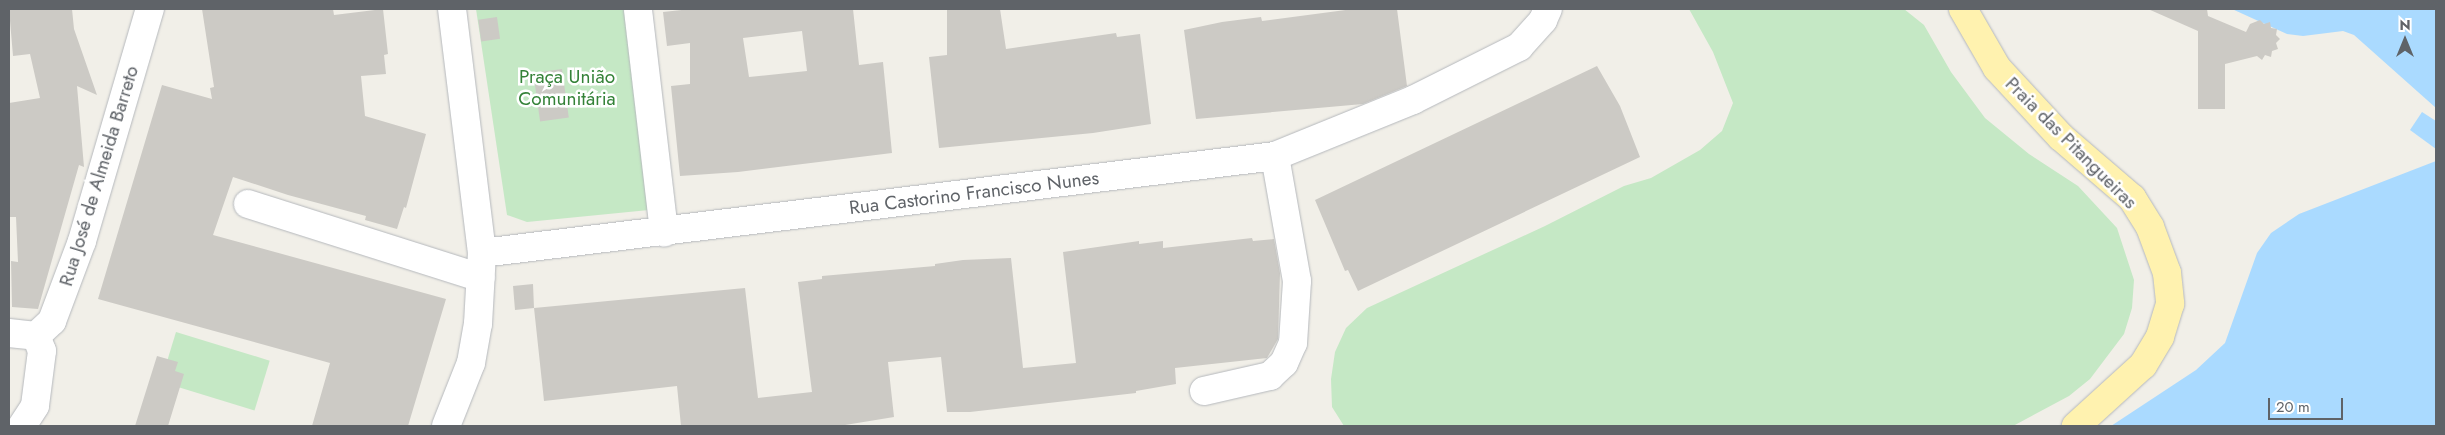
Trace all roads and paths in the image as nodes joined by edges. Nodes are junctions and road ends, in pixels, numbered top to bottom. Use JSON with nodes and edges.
{"nodes":[{"id":1,"x":150,"y":9,"type":"edge"},
{"id":2,"x":452,"y":9,"type":"edge"},
{"id":3,"x":1548,"y":9,"type":"edge"},
{"id":4,"x":1963,"y":9,"type":"edge"},
{"id":5,"x":638,"y":10,"type":"dead end"},
{"id":6,"x":1276,"y":156,"type":"junction"},
{"id":7,"x":248,"y":204,"type":"dead end"},
{"id":8,"x":664,"y":232,"type":"junction"},
{"id":9,"x":482,"y":265,"type":"junction"},
{"id":10,"x":9,"y":333,"type":"edge"},
{"id":11,"x":36,"y":336,"type":"junction"},
{"id":12,"x":1204,"y":392,"type":"dead end"},
{"id":13,"x":19,"y":422,"type":"edge"},
{"id":14,"x":446,"y":426,"type":"edge"},
{"id":15,"x":2076,"y":426,"type":"edge"}],
"edges":[{"from":1,"to":11,"type":"street","name":"Rua José de Almeida Barreto"},
{"from":2,"to":9,"type":"street"},
{"from":3,"to":6,"type":"street","name":"Rua Castorino Francisco Nunes"},
{"from":4,"to":15,"type":"main road","name":"Praia das Pitangueiras"},
{"from":5,"to":8,"type":"street"},
{"from":6,"to":8,"type":"street","name":"Rua Castorino Francisco Nunes"},
{"from":6,"to":12,"type":"street"},
{"from":7,"to":9,"type":"street"},
{"from":8,"to":9,"type":"street","name":"Rua Castorino Francisco Nunes"},
{"from":9,"to":14,"type":"street"},
{"from":10,"to":11,"type":"street"},
{"from":11,"to":13,"type":"street"}]}
